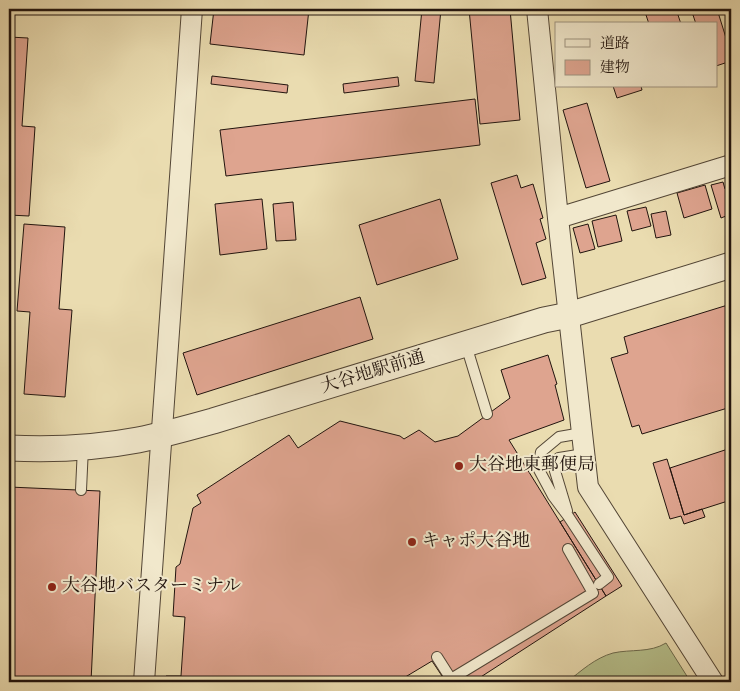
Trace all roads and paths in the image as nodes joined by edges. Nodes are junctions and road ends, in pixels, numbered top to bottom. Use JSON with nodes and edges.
{"nodes":[{"id":1,"x":192,"y":9,"type":"edge"},
{"id":2,"x":537,"y":9,"type":"edge"},
{"id":3,"x":731,"y":165,"type":"edge"},
{"id":4,"x":558,"y":218,"type":"junction"},
{"id":5,"x":731,"y":264,"type":"edge"},
{"id":6,"x":569,"y":315,"type":"junction"},
{"id":7,"x":466,"y":345,"type":"junction"},
{"id":8,"x":487,"y":414,"type":"dead end"},
{"id":9,"x":582,"y":433,"type":"junction"},
{"id":10,"x":162,"y":435,"type":"junction"},
{"id":11,"x":83,"y":447,"type":"junction"},
{"id":12,"x":9,"y":448,"type":"edge"},
{"id":13,"x":584,"y":454,"type":"junction"},
{"id":14,"x":81,"y":490,"type":"dead end"},
{"id":15,"x":568,"y":516,"type":"junction"},
{"id":16,"x":568,"y":549,"type":"dead end"},
{"id":17,"x":599,"y":584,"type":"dead end"},
{"id":18,"x":437,"y":657,"type":"dead end"},
{"id":19,"x":144,"y":682,"type":"edge"},
{"id":20,"x":713,"y":682,"type":"edge"}],
"edges":[{"from":1,"to":10,"type":"street"},
{"from":2,"to":4,"type":"street"},
{"from":3,"to":4,"type":"street"},
{"from":4,"to":6,"type":"street"},
{"from":5,"to":6,"type":"street","name":"大谷地駅前通"},
{"from":6,"to":7,"type":"street","name":"大谷地駅前通"},
{"from":6,"to":9,"type":"street"},
{"from":7,"to":8,"type":"lane"},
{"from":7,"to":10,"type":"street","name":"大谷地駅前通"},
{"from":9,"to":13,"type":"street"},
{"from":9,"to":15,"type":"lane"},
{"from":10,"to":11,"type":"street","name":"大谷地駅前通"},
{"from":10,"to":19,"type":"street"},
{"from":11,"to":12,"type":"street","name":"大谷地駅前通"},
{"from":11,"to":14,"type":"lane"},
{"from":13,"to":15,"type":"lane"},
{"from":13,"to":20,"type":"street"},
{"from":15,"to":17,"type":"lane"},
{"from":16,"to":18,"type":"lane"}]}
